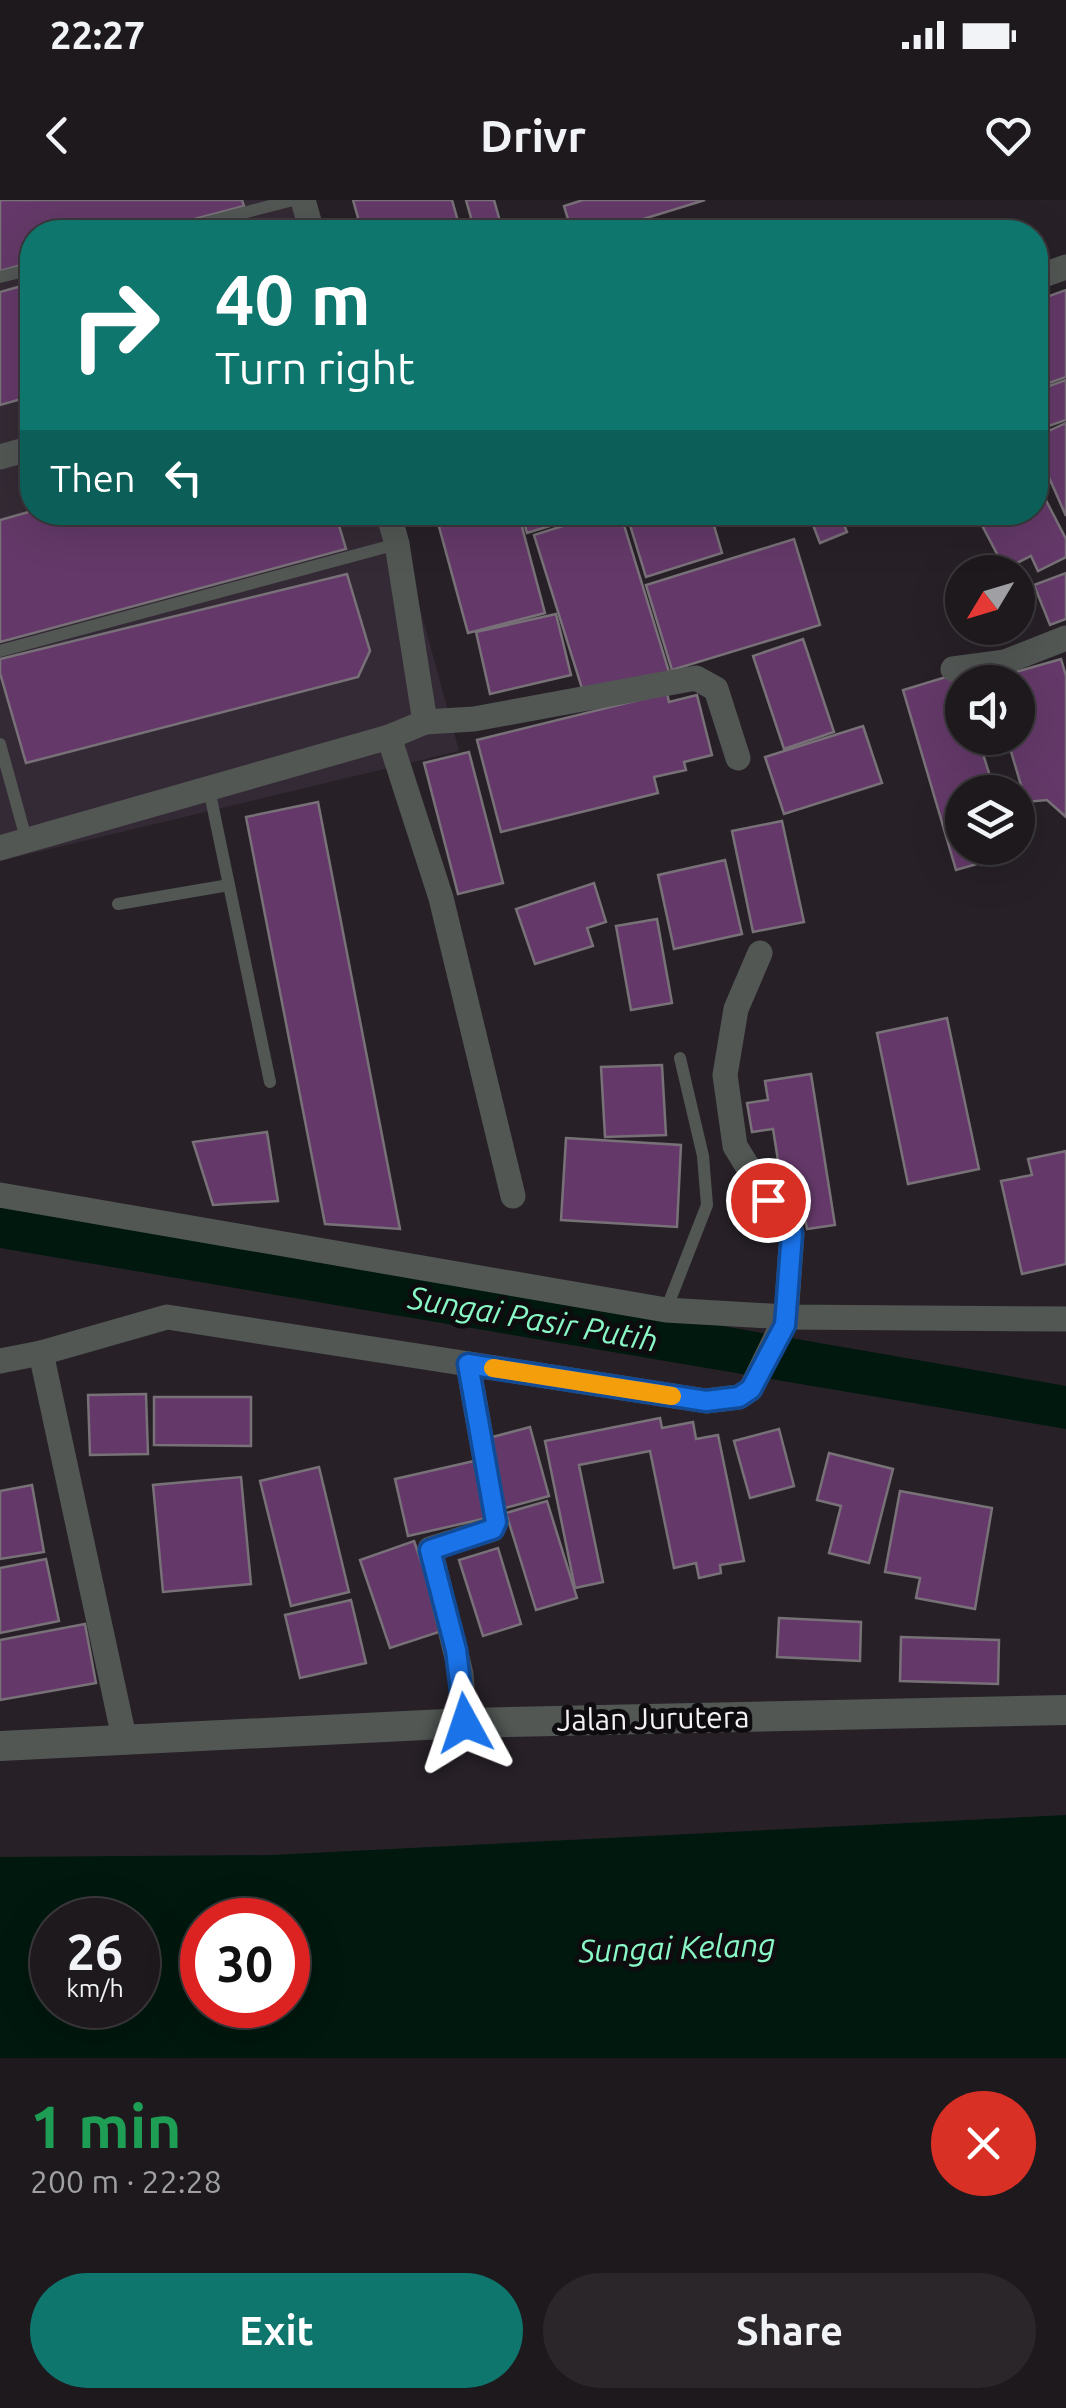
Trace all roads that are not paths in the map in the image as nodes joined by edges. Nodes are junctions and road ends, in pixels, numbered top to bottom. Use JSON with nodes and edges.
{"nodes":[{"id":1,"x":292,"y":200,"type":"edge"},
{"id":2,"x":216,"y":220,"type":"edge"},
{"id":3,"x":392,"y":525,"type":"edge"},
{"id":4,"x":397,"y":544,"type":"junction"},
{"id":5,"x":1066,"y":638,"type":"edge"},
{"id":6,"x":0,"y":651,"type":"edge"},
{"id":7,"x":983,"y":665,"type":"edge"},
{"id":8,"x":425,"y":722,"type":"junction"},
{"id":9,"x":390,"y":737,"type":"junction"},
{"id":10,"x":0,"y":744,"type":"edge"},
{"id":11,"x":738,"y":758,"type":"dead end"},
{"id":12,"x":209,"y":789,"type":"junction"},
{"id":13,"x":27,"y":842,"type":"junction"},
{"id":14,"x":0,"y":848,"type":"edge"},
{"id":15,"x":229,"y":885,"type":"junction"},
{"id":16,"x":118,"y":904,"type":"dead end"},
{"id":17,"x":760,"y":953,"type":"dead end"},
{"id":18,"x":680,"y":1058,"type":"dead end"},
{"id":19,"x":270,"y":1082,"type":"dead end"},
{"id":20,"x":0,"y":1195,"type":"edge"},
{"id":21,"x":513,"y":1196,"type":"dead end"},
{"id":22,"x":666,"y":1310,"type":"junction"},
{"id":23,"x":1066,"y":1320,"type":"edge"},
{"id":24,"x":786,"y":1321,"type":"junction"},
{"id":25,"x":41,"y":1354,"type":"junction"},
{"id":26,"x":0,"y":1361,"type":"edge"},
{"id":27,"x":468,"y":1364,"type":"junction"},
{"id":28,"x":1066,"y":1710,"type":"edge"},
{"id":29,"x":465,"y":1723,"type":"junction"},
{"id":30,"x":125,"y":1742,"type":"junction"},
{"id":31,"x":0,"y":1746,"type":"edge"}],
"edges":[{"from":1,"to":2,"type":"lane"},
{"from":3,"to":4,"type":"street"},
{"from":4,"to":6,"type":"lane"},
{"from":4,"to":8,"type":"street"},
{"from":5,"to":7,"type":"street"},
{"from":8,"to":9,"type":"street"},
{"from":8,"to":11,"type":"street"},
{"from":9,"to":12,"type":"street"},
{"from":9,"to":21,"type":"street"},
{"from":10,"to":13,"type":"lane"},
{"from":12,"to":13,"type":"street"},
{"from":12,"to":15,"type":"lane"},
{"from":13,"to":14,"type":"street"},
{"from":15,"to":16,"type":"lane"},
{"from":15,"to":19,"type":"lane"},
{"from":17,"to":24,"type":"street"},
{"from":18,"to":22,"type":"lane"},
{"from":20,"to":22,"type":"street"},
{"from":22,"to":24,"type":"street"},
{"from":23,"to":24,"type":"street"},
{"from":24,"to":27,"type":"street"},
{"from":25,"to":26,"type":"street"},
{"from":25,"to":27,"type":"street"},
{"from":25,"to":30,"type":"street"},
{"from":27,"to":29,"type":"street"},
{"from":28,"to":29,"type":"street","name":"Jalan Jurutera"},
{"from":29,"to":30,"type":"street","name":"Jalan Jurutera"},
{"from":30,"to":31,"type":"street","name":"Jalan Jurutera"}]}
